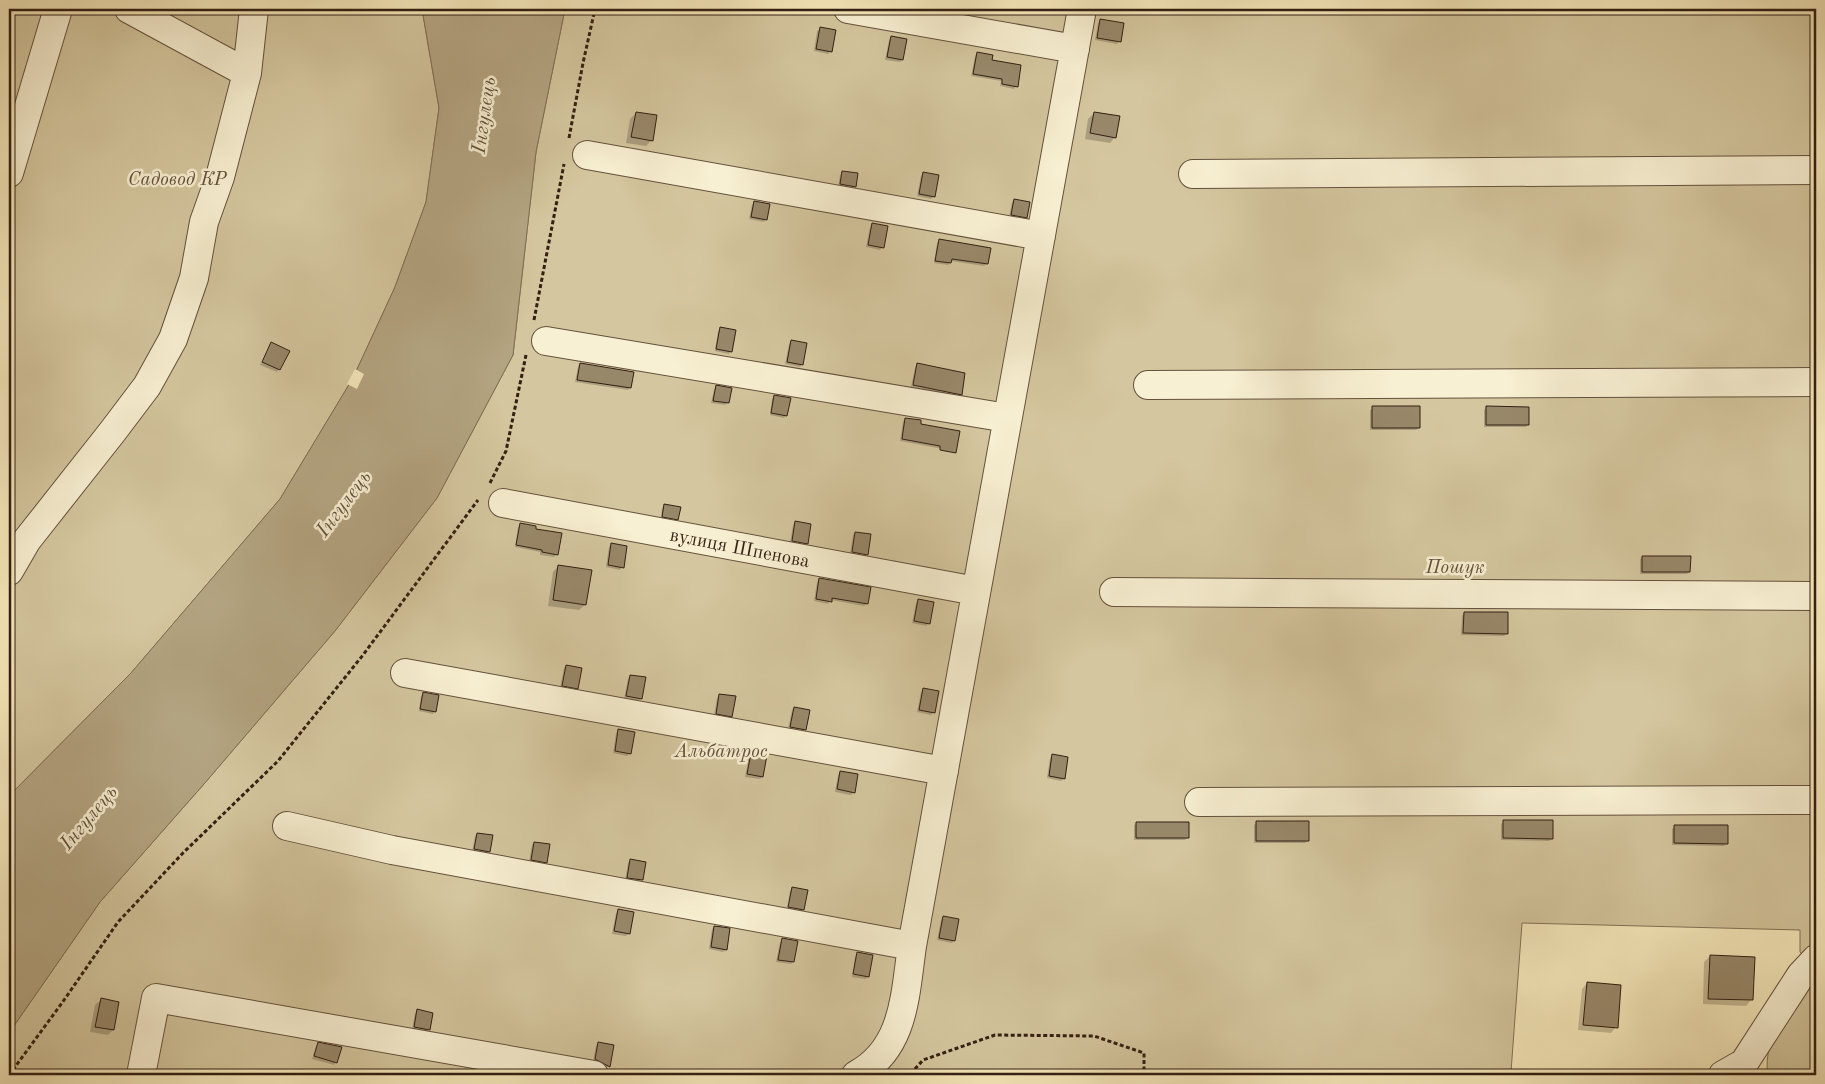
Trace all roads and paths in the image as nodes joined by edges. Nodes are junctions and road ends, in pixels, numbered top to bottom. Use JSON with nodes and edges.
{"nodes":[{"id":1,"x":58,"y":9,"type":"edge"},
{"id":2,"x":129,"y":9,"type":"edge"},
{"id":3,"x":254,"y":9,"type":"edge"},
{"id":4,"x":595,"y":9,"type":"edge"},
{"id":5,"x":848,"y":9,"type":"edge"},
{"id":6,"x":1082,"y":9,"type":"edge"},
{"id":7,"x":1075,"y":49,"type":"junction"},
{"id":8,"x":247,"y":73,"type":"junction"},
{"id":9,"x":573,"y":153,"type":"junction"},
{"id":10,"x":1816,"y":170,"type":"edge"},
{"id":11,"x":9,"y":173,"type":"edge"},
{"id":12,"x":1193,"y":174,"type":"dead end"},
{"id":13,"x":1040,"y":236,"type":"junction"},
{"id":14,"x":536,"y":338,"type":"junction"},
{"id":15,"x":1816,"y":382,"type":"edge"},
{"id":16,"x":1148,"y":385,"type":"dead end"},
{"id":17,"x":1007,"y":418,"type":"junction"},
{"id":18,"x":490,"y":495,"type":"junction"},
{"id":19,"x":9,"y":571,"type":"edge"},
{"id":20,"x":976,"y":591,"type":"junction"},
{"id":21,"x":1114,"y":592,"type":"dead end"},
{"id":22,"x":1816,"y":596,"type":"edge"},
{"id":23,"x":405,"y":673,"type":"dead end"},
{"id":24,"x":944,"y":771,"type":"junction"},
{"id":25,"x":1816,"y":800,"type":"edge"},
{"id":26,"x":1200,"y":802,"type":"dead end"},
{"id":27,"x":287,"y":826,"type":"dead end"},
{"id":28,"x":912,"y":946,"type":"junction"},
{"id":29,"x":1816,"y":959,"type":"edge"},
{"id":30,"x":1741,"y":1071,"type":"edge"},
{"id":31,"x":9,"y":1075,"type":"edge"},
{"id":32,"x":141,"y":1075,"type":"edge"},
{"id":33,"x":594,"y":1075,"type":"edge"},
{"id":34,"x":856,"y":1075,"type":"edge"},
{"id":35,"x":913,"y":1075,"type":"edge"},
{"id":36,"x":1144,"y":1075,"type":"edge"}],
"edges":[{"from":1,"to":11,"type":"street"},
{"from":2,"to":8,"type":"street"},
{"from":3,"to":8,"type":"street"},
{"from":4,"to":9,"type":"path"},
{"from":5,"to":7,"type":"street"},
{"from":6,"to":7,"type":"street"},
{"from":7,"to":13,"type":"street"},
{"from":8,"to":19,"type":"street"},
{"from":9,"to":13,"type":"street"},
{"from":9,"to":14,"type":"path"},
{"from":10,"to":12,"type":"street"},
{"from":13,"to":17,"type":"street"},
{"from":14,"to":17,"type":"street"},
{"from":14,"to":18,"type":"path"},
{"from":15,"to":16,"type":"street"},
{"from":17,"to":20,"type":"street"},
{"from":18,"to":20,"type":"street","name":"вулиця Шпенова"},
{"from":18,"to":31,"type":"path"},
{"from":20,"to":24,"type":"street"},
{"from":21,"to":22,"type":"street"},
{"from":23,"to":24,"type":"street"},
{"from":24,"to":28,"type":"street"},
{"from":25,"to":26,"type":"street"},
{"from":27,"to":28,"type":"street"},
{"from":28,"to":34,"type":"street"},
{"from":29,"to":30,"type":"street"},
{"from":32,"to":33,"type":"street"},
{"from":35,"to":36,"type":"path"}]}
